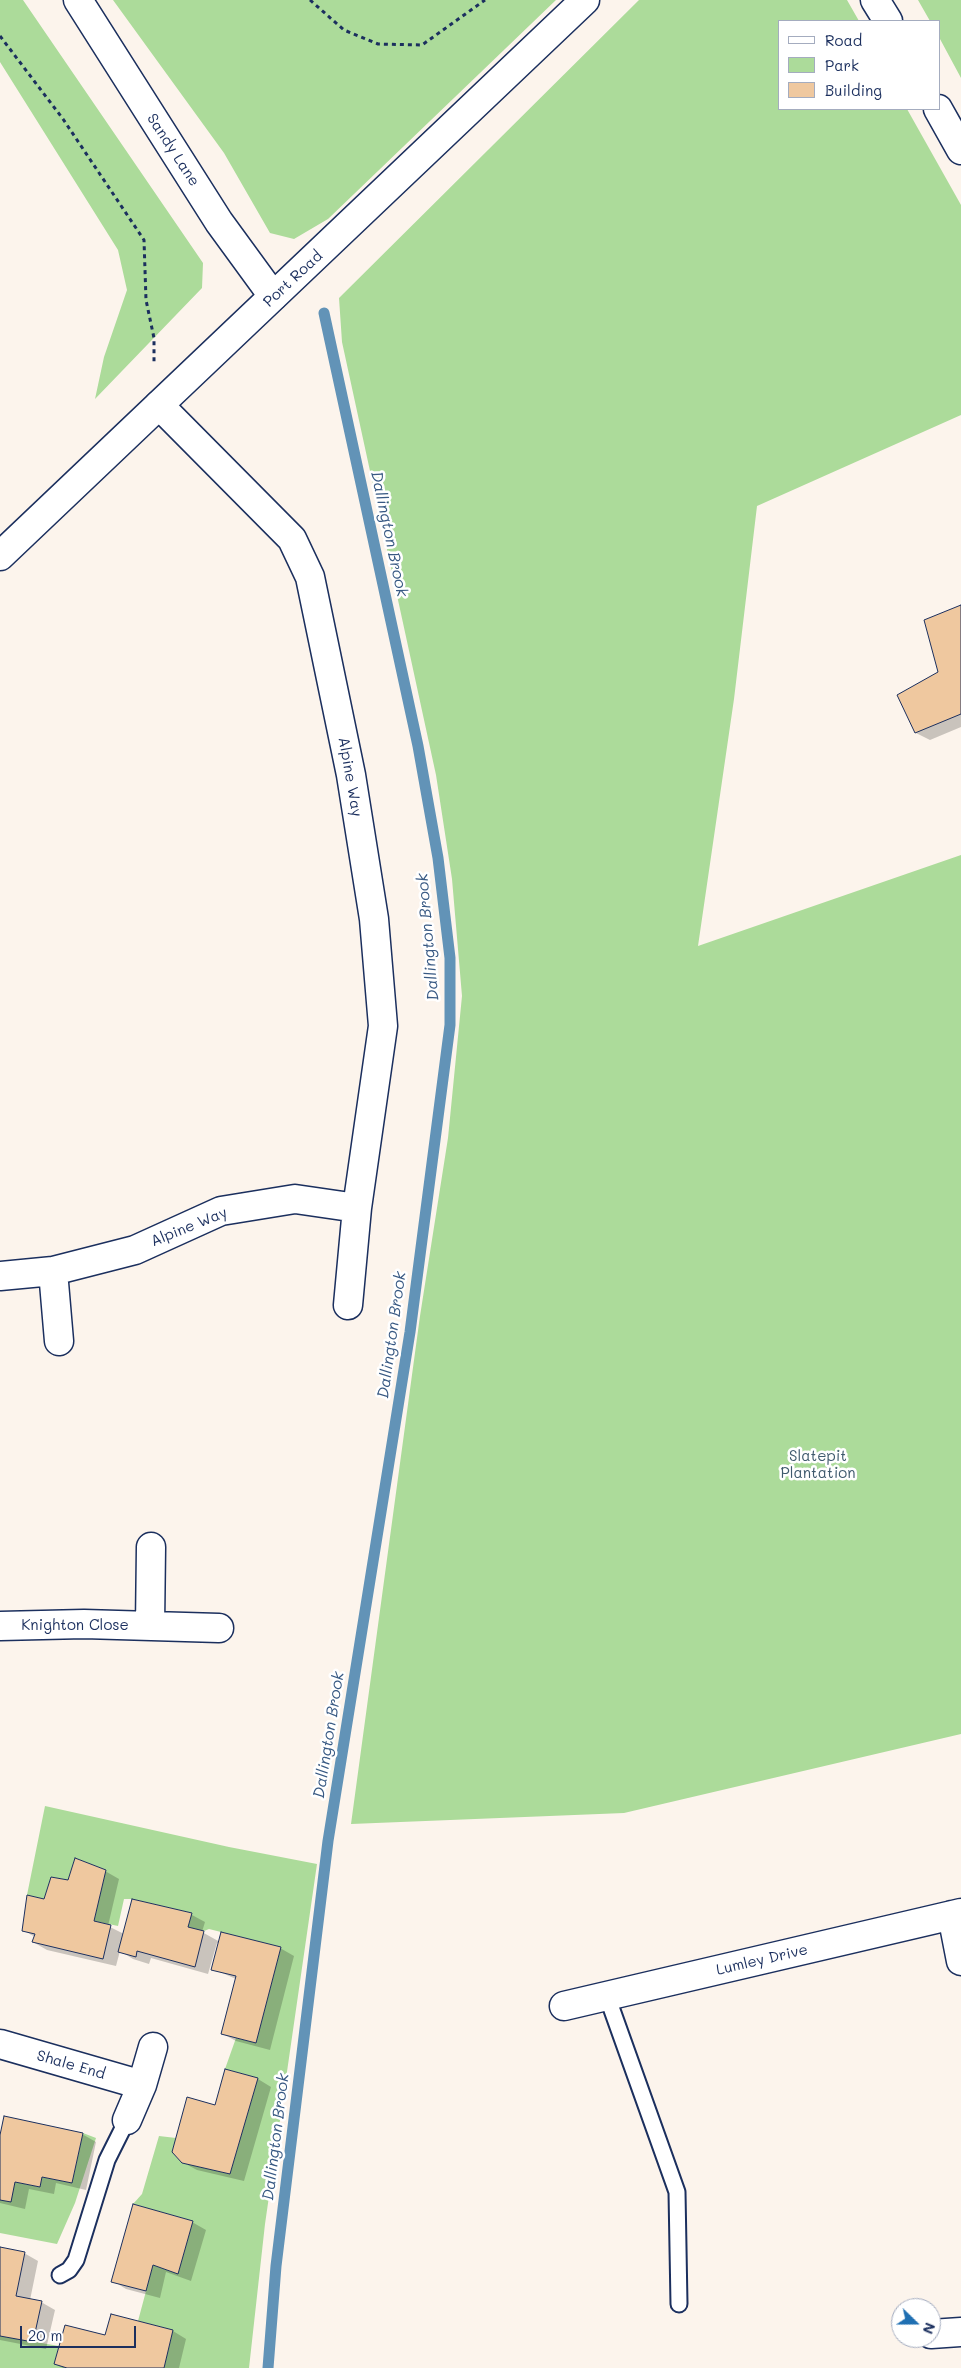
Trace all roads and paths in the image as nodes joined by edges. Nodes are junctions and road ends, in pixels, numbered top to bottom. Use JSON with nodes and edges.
{"nodes":[{"id":1,"x":78,"y":0,"type":"edge"},
{"id":2,"x":310,"y":0,"type":"edge"},
{"id":3,"x":486,"y":0,"type":"edge"},
{"id":4,"x":585,"y":0,"type":"edge"},
{"id":5,"x":875,"y":0,"type":"edge"},
{"id":6,"x":887,"y":20,"type":"edge"},
{"id":7,"x":0,"y":36,"type":"edge"},
{"id":8,"x":939,"y":110,"type":"edge"},
{"id":9,"x":961,"y":150,"type":"edge"},
{"id":10,"x":280,"y":290,"type":"junction"},
{"id":11,"x":153,"y":370,"type":"dead end"},
{"id":12,"x":159,"y":405,"type":"junction"},
{"id":13,"x":0,"y":556,"type":"edge"},
{"id":14,"x":357,"y":1208,"type":"junction"},
{"id":15,"x":53,"y":1271,"type":"junction"},
{"id":16,"x":0,"y":1276,"type":"edge"},
{"id":17,"x":348,"y":1305,"type":"dead end"},
{"id":18,"x":59,"y":1341,"type":"dead end"},
{"id":19,"x":152,"y":1547,"type":"dead end"},
{"id":20,"x":0,"y":1626,"type":"edge"},
{"id":21,"x":150,"y":1626,"type":"junction"},
{"id":22,"x":219,"y":1628,"type":"dead end"},
{"id":23,"x":957,"y":1914,"type":"edge"},
{"id":24,"x":961,"y":1962,"type":"edge"},
{"id":25,"x":607,"y":1996,"type":"junction"},
{"id":26,"x":564,"y":2006,"type":"dead end"},
{"id":27,"x":0,"y":2044,"type":"edge"},
{"id":28,"x":153,"y":2047,"type":"dead end"},
{"id":29,"x":142,"y":2085,"type":"junction"},
{"id":30,"x":127,"y":2120,"type":"joint"},
{"id":31,"x":60,"y":2275,"type":"dead end"},
{"id":32,"x":679,"y":2304,"type":"dead end"},
{"id":33,"x":961,"y":2332,"type":"edge"},
{"id":34,"x":941,"y":2333,"type":"edge"}],
"edges":[{"from":1,"to":10,"type":"street","name":"Sandy Lane"},
{"from":2,"to":3,"type":"path"},
{"from":4,"to":10,"type":"street","name":"Port Road"},
{"from":5,"to":6,"type":"street"},
{"from":7,"to":11,"type":"path"},
{"from":8,"to":9,"type":"street"},
{"from":10,"to":12,"type":"street","name":"Port Road"},
{"from":12,"to":13,"type":"street","name":"Port Road"},
{"from":12,"to":14,"type":"street","name":"Alpine Way"},
{"from":14,"to":15,"type":"street","name":"Alpine Way"},
{"from":14,"to":17,"type":"street","name":"Alpine Way"},
{"from":15,"to":16,"type":"street","name":"Alpine Way"},
{"from":15,"to":18,"type":"street"},
{"from":19,"to":21,"type":"street","name":"Knighton Close"},
{"from":20,"to":21,"type":"street","name":"Knighton Close"},
{"from":21,"to":22,"type":"street","name":"Knighton Close"},
{"from":23,"to":24,"type":"street"},
{"from":23,"to":25,"type":"street","name":"Lumley Drive"},
{"from":25,"to":26,"type":"street","name":"Lumley Drive"},
{"from":25,"to":32,"type":"lane"},
{"from":27,"to":29,"type":"street","name":"Shale End"},
{"from":28,"to":29,"type":"street"},
{"from":29,"to":30,"type":"street"},
{"from":30,"to":31,"type":"lane"},
{"from":33,"to":34,"type":"street"}]}
